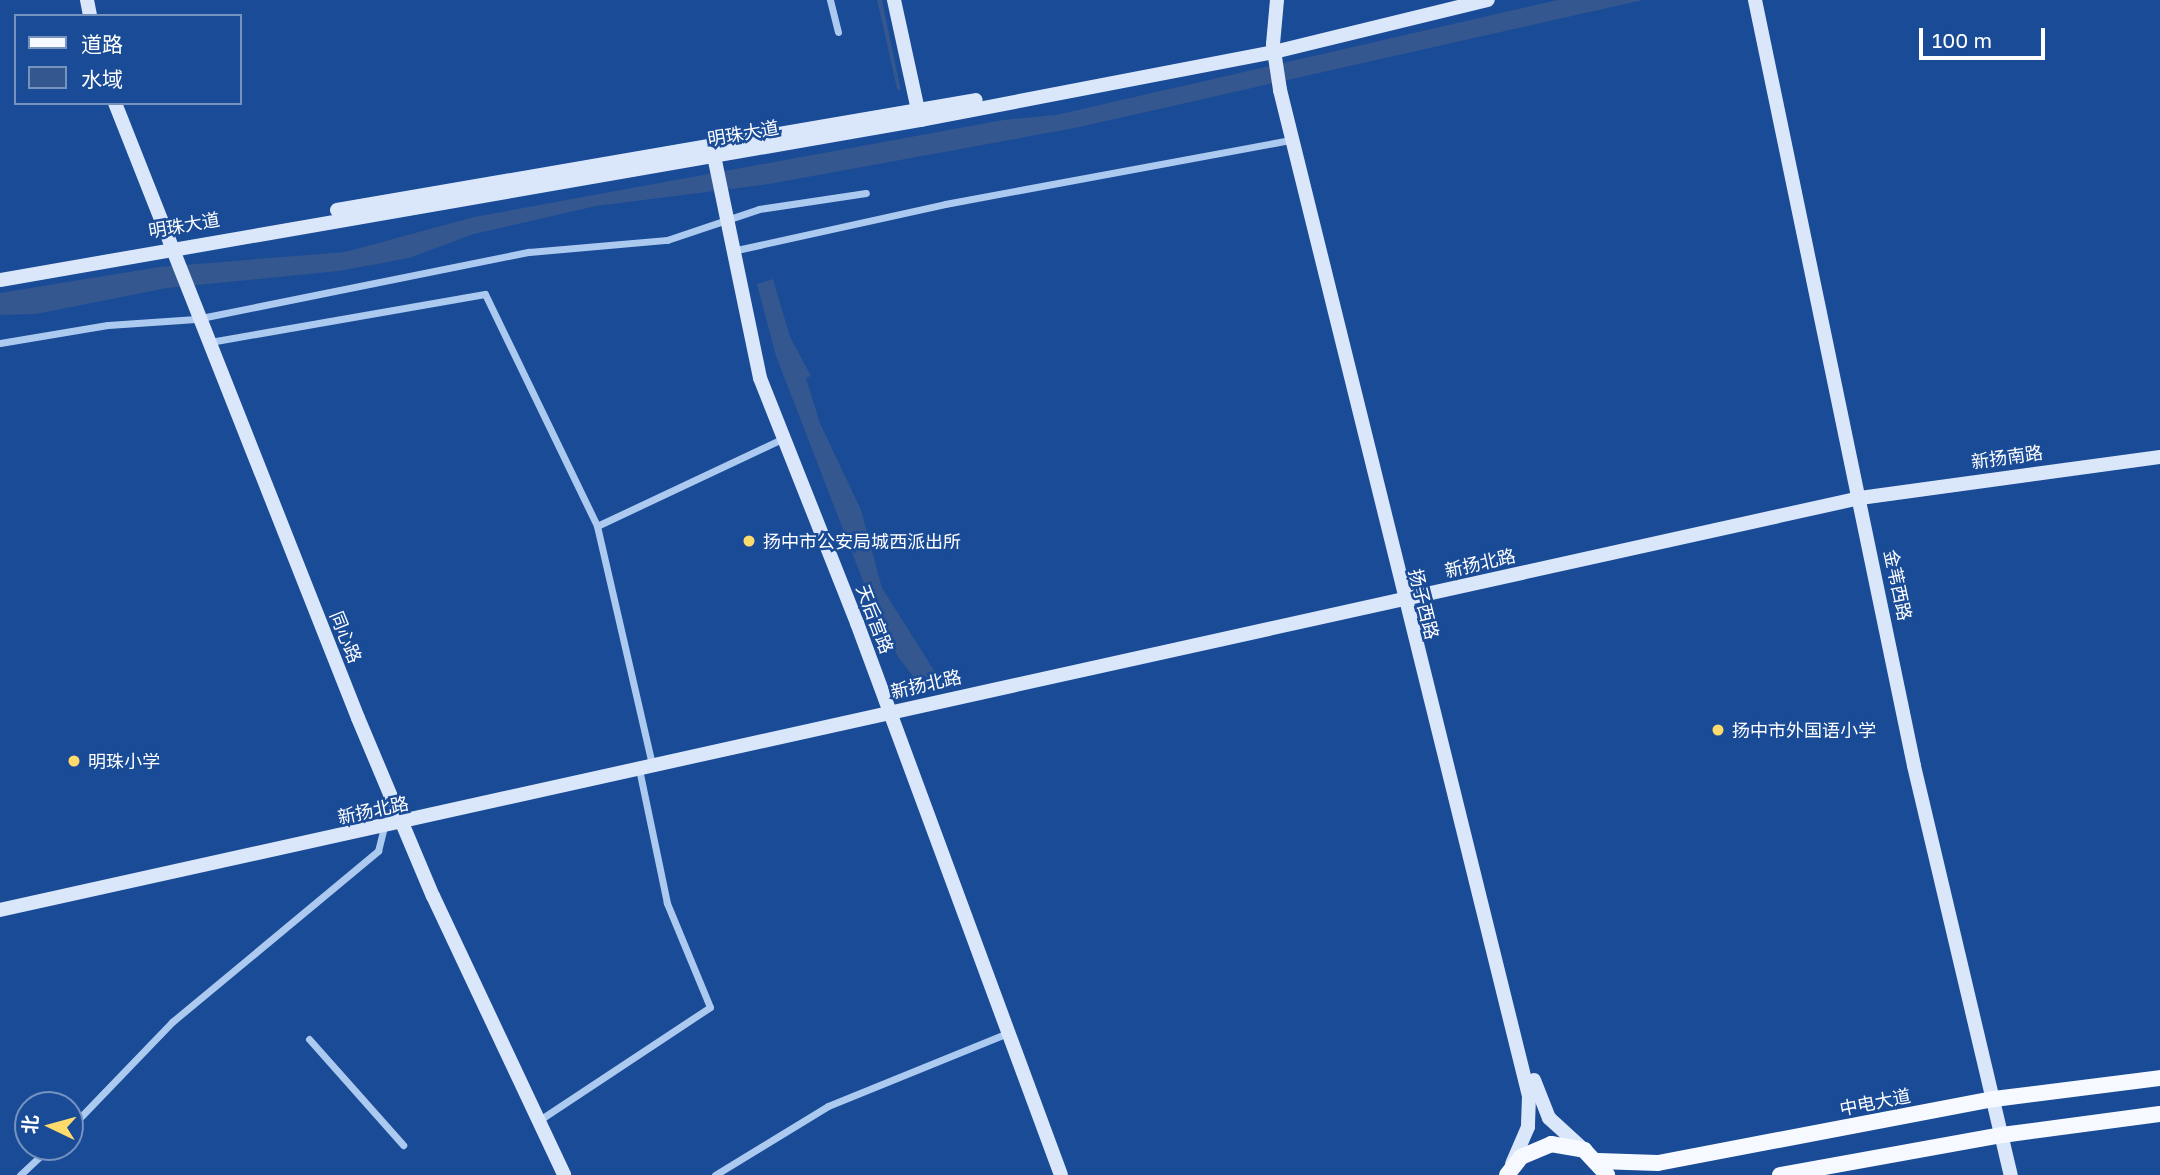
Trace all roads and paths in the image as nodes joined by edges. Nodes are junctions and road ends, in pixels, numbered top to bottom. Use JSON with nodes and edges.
{"nodes":[{"id":1,"x":830,"y":0,"type":"edge"},
{"id":2,"x":894,"y":0,"type":"edge"},
{"id":3,"x":1277,"y":0,"type":"edge"},
{"id":4,"x":1286,"y":0,"type":"edge"},
{"id":5,"x":1450,"y":0,"type":"edge"},
{"id":6,"x":1488,"y":0,"type":"edge"},
{"id":7,"x":1755,"y":0,"type":"edge"},
{"id":8,"x":838,"y":32,"type":"dead end"},
{"id":9,"x":1278,"y":52,"type":"junction"},
{"id":10,"x":1285,"y":90,"type":"junction"},
{"id":11,"x":116,"y":105,"type":"edge"},
{"id":12,"x":919,"y":115,"type":"junction"},
{"id":13,"x":1293,"y":140,"type":"junction"},
{"id":14,"x":714,"y":157,"type":"junction"},
{"id":15,"x":866,"y":192,"type":"dead end"},
{"id":16,"x":725,"y":224,"type":"junction"},
{"id":17,"x":167,"y":243,"type":"junction"},
{"id":18,"x":731,"y":251,"type":"junction"},
{"id":19,"x":0,"y":271,"type":"edge"},
{"id":20,"x":0,"y":280,"type":"edge"},
{"id":21,"x":196,"y":319,"type":"junction"},
{"id":22,"x":0,"y":343,"type":"edge"},
{"id":23,"x":206,"y":343,"type":"junction"},
{"id":24,"x":782,"y":439,"type":"junction"},
{"id":25,"x":2160,"y":457,"type":"edge"},
{"id":26,"x":1860,"y":498,"type":"junction"},
{"id":27,"x":597,"y":526,"type":"junction"},
{"id":28,"x":1407,"y":599,"type":"junction"},
{"id":29,"x":890,"y":712,"type":"junction"},
{"id":30,"x":645,"y":767,"type":"junction"},
{"id":31,"x":403,"y":823,"type":"junction"},
{"id":32,"x":384,"y":827,"type":"junction"},
{"id":33,"x":0,"y":909,"type":"edge"},
{"id":34,"x":1009,"y":1033,"type":"junction"},
{"id":35,"x":309,"y":1039,"type":"dead end"},
{"id":36,"x":2160,"y":1078,"type":"edge"},
{"id":37,"x":1994,"y":1099,"type":"junction"},
{"id":38,"x":84,"y":1113,"type":"edge"},
{"id":39,"x":2160,"y":1114,"type":"edge"},
{"id":40,"x":538,"y":1121,"type":"junction"},
{"id":41,"x":2002,"y":1135,"type":"junction"},
{"id":42,"x":403,"y":1145,"type":"dead end"},
{"id":43,"x":1584,"y":1150,"type":"junction"},
{"id":44,"x":35,"y":1161,"type":"edge"},
{"id":45,"x":1603,"y":1168,"type":"edge"},
{"id":46,"x":1506,"y":1173,"type":"edge"},
{"id":47,"x":20,"y":1175,"type":"edge"},
{"id":48,"x":564,"y":1175,"type":"edge"},
{"id":49,"x":715,"y":1175,"type":"edge"},
{"id":50,"x":1061,"y":1175,"type":"edge"},
{"id":51,"x":1780,"y":1175,"type":"edge"},
{"id":52,"x":2011,"y":1175,"type":"edge"}],
"edges":[{"from":1,"to":8,"type":"street"},
{"from":2,"to":12,"type":"street"},
{"from":3,"to":9,"type":"street"},
{"from":4,"to":9,"type":"street"},
{"from":5,"to":9,"type":"street","name":"明珠大道"},
{"from":6,"to":9,"type":"street","name":"明珠大道"},
{"from":7,"to":26,"type":"street","name":"金苇西路"},
{"from":9,"to":10,"type":"street","name":"扬子西路"},
{"from":9,"to":12,"type":"street","name":"明珠大道"},
{"from":10,"to":13,"type":"street","name":"扬子西路"},
{"from":10,"to":28,"type":"street","name":"扬子西路"},
{"from":11,"to":17,"type":"street","name":"同心路"},
{"from":12,"to":14,"type":"street","name":"明珠大道"},
{"from":13,"to":18,"type":"street"},
{"from":13,"to":28,"type":"street","name":"扬子西路"},
{"from":14,"to":16,"type":"street","name":"天后宫路"},
{"from":14,"to":17,"type":"street","name":"明珠大道"},
{"from":15,"to":16,"type":"street"},
{"from":16,"to":18,"type":"street","name":"天后宫路"},
{"from":16,"to":21,"type":"street"},
{"from":17,"to":19,"type":"street","name":"明珠大道"},
{"from":17,"to":20,"type":"street","name":"明珠大道"},
{"from":17,"to":21,"type":"street","name":"同心路"},
{"from":18,"to":24,"type":"street","name":"天后宫路"},
{"from":21,"to":22,"type":"street"},
{"from":21,"to":23,"type":"street","name":"同心路"},
{"from":23,"to":27,"type":"street"},
{"from":23,"to":31,"type":"street","name":"同心路"},
{"from":24,"to":27,"type":"street"},
{"from":24,"to":29,"type":"street","name":"天后宫路"},
{"from":25,"to":26,"type":"street","name":"新扬南路"},
{"from":26,"to":28,"type":"street","name":"新扬北路"},
{"from":26,"to":37,"type":"street","name":"金苇西路"},
{"from":27,"to":30,"type":"street"},
{"from":28,"to":29,"type":"street","name":"新扬北路"},
{"from":28,"to":43,"type":"street","name":"扬子西路"},
{"from":28,"to":46,"type":"street","name":"扬子西路"},
{"from":29,"to":30,"type":"street","name":"新扬北路"},
{"from":29,"to":34,"type":"street","name":"天后宫路"},
{"from":30,"to":31,"type":"street","name":"新扬北路"},
{"from":30,"to":40,"type":"street"},
{"from":31,"to":32,"type":"street","name":"新扬北路"},
{"from":31,"to":40,"type":"street","name":"同心路"},
{"from":32,"to":33,"type":"street","name":"新扬北路"},
{"from":32,"to":38,"type":"street"},
{"from":34,"to":49,"type":"street"},
{"from":34,"to":50,"type":"street","name":"天后宫路"},
{"from":35,"to":42,"type":"street"},
{"from":36,"to":37,"type":"main road","name":"中电大道"},
{"from":37,"to":41,"type":"street","name":"金苇西路"},
{"from":37,"to":45,"type":"main road","name":"中电大道"},
{"from":39,"to":41,"type":"main road"},
{"from":40,"to":48,"type":"street","name":"同心路"},
{"from":41,"to":51,"type":"main road"},
{"from":41,"to":52,"type":"street","name":"金苇西路"},
{"from":43,"to":45,"type":"main road"},
{"from":43,"to":46,"type":"main road"},
{"from":44,"to":47,"type":"street"}]}
